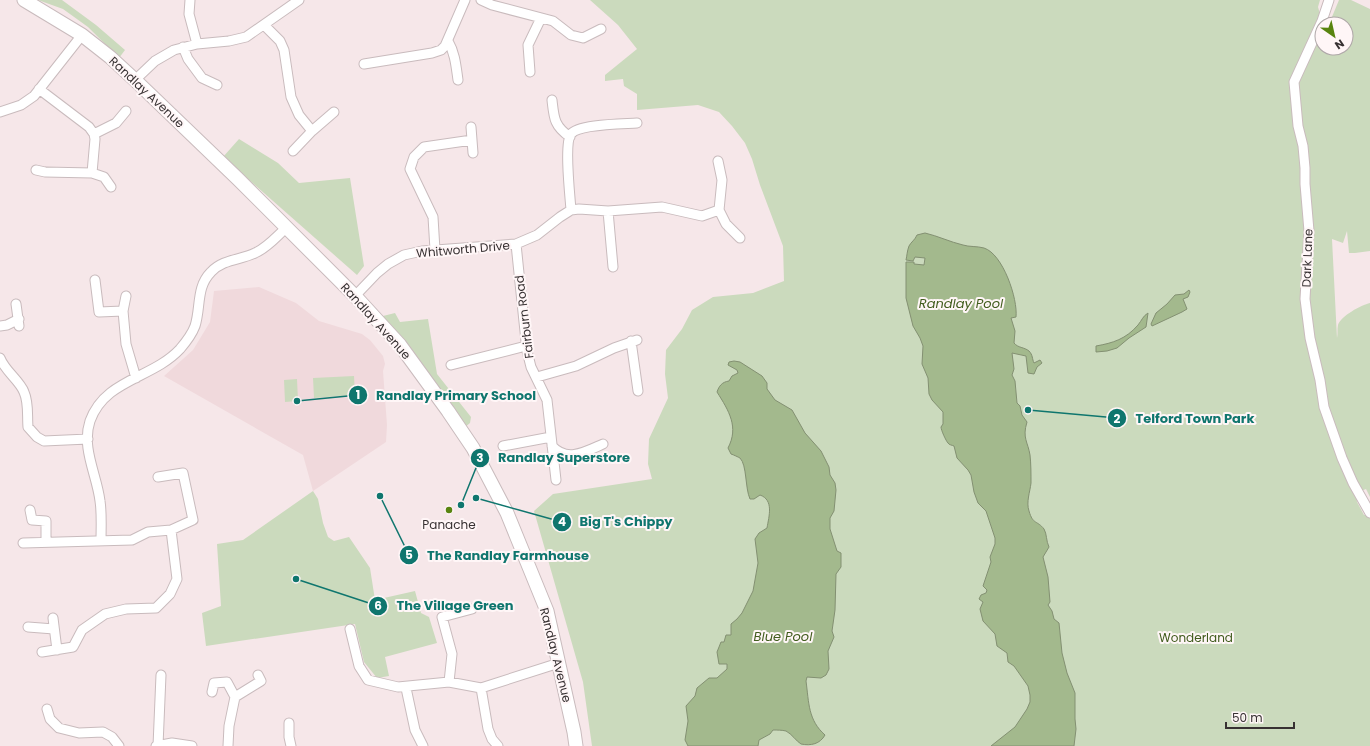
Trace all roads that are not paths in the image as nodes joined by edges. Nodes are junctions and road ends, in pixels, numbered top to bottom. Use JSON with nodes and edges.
{"nodes":[{"id":1,"x":24,"y":0,"type":"edge"},
{"id":2,"x":190,"y":0,"type":"edge"},
{"id":3,"x":299,"y":0,"type":"edge"},
{"id":4,"x":465,"y":0,"type":"edge"},
{"id":5,"x":481,"y":0,"type":"edge"},
{"id":6,"x":1329,"y":0,"type":"edge"},
{"id":7,"x":493,"y":3,"type":"edge"},
{"id":8,"x":541,"y":18,"type":"junction"},
{"id":9,"x":264,"y":25,"type":"junction"},
{"id":10,"x":601,"y":29,"type":"dead end"},
{"id":11,"x":82,"y":35,"type":"junction"},
{"id":12,"x":448,"y":41,"type":"junction"},
{"id":13,"x":197,"y":44,"type":"junction"},
{"id":14,"x":183,"y":47,"type":"junction"},
{"id":15,"x":364,"y":64,"type":"dead end"},
{"id":16,"x":530,"y":72,"type":"dead end"},
{"id":17,"x":135,"y":80,"type":"junction"},
{"id":18,"x":458,"y":80,"type":"dead end"},
{"id":19,"x":217,"y":84,"type":"dead end"},
{"id":20,"x":39,"y":90,"type":"junction"},
{"id":21,"x":552,"y":100,"type":"dead end"},
{"id":22,"x":126,"y":111,"type":"dead end"},
{"id":23,"x":0,"y":112,"type":"edge"},
{"id":24,"x":334,"y":112,"type":"dead end"},
{"id":25,"x":637,"y":123,"type":"dead end"},
{"id":26,"x":471,"y":127,"type":"dead end"},
{"id":27,"x":312,"y":131,"type":"junction"},
{"id":28,"x":94,"y":134,"type":"junction"},
{"id":29,"x":570,"y":137,"type":"junction"},
{"id":30,"x":472,"y":140,"type":"junction"},
{"id":31,"x":293,"y":151,"type":"dead end"},
{"id":32,"x":473,"y":154,"type":"dead end"},
{"id":33,"x":718,"y":161,"type":"dead end"},
{"id":34,"x":36,"y":170,"type":"dead end"},
{"id":35,"x":92,"y":173,"type":"junction"},
{"id":36,"x":111,"y":187,"type":"dead end"},
{"id":37,"x":571,"y":210,"type":"junction"},
{"id":38,"x":719,"y":210,"type":"junction"},
{"id":39,"x":608,"y":211,"type":"junction"},
{"id":40,"x":286,"y":228,"type":"junction"},
{"id":41,"x":740,"y":238,"type":"dead end"},
{"id":42,"x":516,"y":244,"type":"junction"},
{"id":43,"x":435,"y":250,"type":"junction"},
{"id":44,"x":613,"y":266,"type":"dead end"},
{"id":45,"x":95,"y":280,"type":"dead end"},
{"id":46,"x":126,"y":296,"type":"dead end"},
{"id":47,"x":354,"y":296,"type":"junction"},
{"id":48,"x":16,"y":304,"type":"dead end"},
{"id":49,"x":123,"y":311,"type":"junction"},
{"id":50,"x":0,"y":326,"type":"edge"},
{"id":51,"x":526,"y":346,"type":"junction"},
{"id":52,"x":0,"y":358,"type":"edge"},
{"id":53,"x":451,"y":365,"type":"dead end"},
{"id":54,"x":3,"y":372,"type":"edge"},
{"id":55,"x":537,"y":377,"type":"junction"},
{"id":56,"x":136,"y":378,"type":"junction"},
{"id":57,"x":638,"y":391,"type":"dead end"},
{"id":58,"x":88,"y":439,"type":"junction"},
{"id":59,"x":552,"y":442,"type":"junction"},
{"id":60,"x":603,"y":444,"type":"dead end"},
{"id":61,"x":503,"y":446,"type":"dead end"},
{"id":62,"x":158,"y":477,"type":"dead end"},
{"id":63,"x":556,"y":480,"type":"dead end"},
{"id":64,"x":30,"y":510,"type":"dead end"},
{"id":65,"x":1370,"y":513,"type":"edge"},
{"id":66,"x":171,"y":530,"type":"junction"},
{"id":67,"x":101,"y":541,"type":"junction"},
{"id":68,"x":46,"y":542,"type":"junction"},
{"id":69,"x":23,"y":543,"type":"dead end"},
{"id":70,"x":472,"y":609,"type":"dead end"},
{"id":71,"x":53,"y":618,"type":"dead end"},
{"id":72,"x":28,"y":627,"type":"dead end"},
{"id":73,"x":54,"y":629,"type":"junction"},
{"id":74,"x":350,"y":629,"type":"dead end"},
{"id":75,"x":57,"y":650,"type":"junction"},
{"id":76,"x":42,"y":652,"type":"dead end"},
{"id":77,"x":559,"y":663,"type":"junction"},
{"id":78,"x":161,"y":675,"type":"dead end"},
{"id":79,"x":258,"y":676,"type":"dead end"},
{"id":80,"x":449,"y":682,"type":"junction"},
{"id":81,"x":406,"y":688,"type":"junction"},
{"id":82,"x":481,"y":688,"type":"junction"},
{"id":83,"x":212,"y":692,"type":"dead end"},
{"id":84,"x":235,"y":697,"type":"junction"},
{"id":85,"x":47,"y":709,"type":"dead end"},
{"id":86,"x":289,"y":723,"type":"dead end"},
{"id":87,"x":119,"y":746,"type":"edge"},
{"id":88,"x":157,"y":746,"type":"edge"},
{"id":89,"x":192,"y":746,"type":"edge"},
{"id":90,"x":228,"y":746,"type":"edge"},
{"id":91,"x":291,"y":746,"type":"edge"},
{"id":92,"x":423,"y":746,"type":"edge"},
{"id":93,"x":498,"y":746,"type":"edge"},
{"id":94,"x":576,"y":746,"type":"edge"}],
"edges":[{"from":1,"to":11,"type":"street","name":"Randlay Avenue"},
{"from":2,"to":13,"type":"street"},
{"from":3,"to":9,"type":"street"},
{"from":4,"to":12,"type":"street"},
{"from":5,"to":7,"type":"street"},
{"from":6,"to":65,"type":"street","name":"Dark Lane"},
{"from":7,"to":8,"type":"street"},
{"from":8,"to":10,"type":"street"},
{"from":8,"to":16,"type":"street"},
{"from":9,"to":13,"type":"street"},
{"from":9,"to":27,"type":"street"},
{"from":11,"to":17,"type":"street","name":"Randlay Avenue"},
{"from":11,"to":20,"type":"street"},
{"from":12,"to":15,"type":"street"},
{"from":12,"to":18,"type":"street"},
{"from":13,"to":14,"type":"street"},
{"from":14,"to":17,"type":"street"},
{"from":14,"to":19,"type":"street"},
{"from":17,"to":40,"type":"street","name":"Randlay Avenue"},
{"from":20,"to":23,"type":"street"},
{"from":20,"to":28,"type":"street"},
{"from":21,"to":29,"type":"street"},
{"from":22,"to":28,"type":"street"},
{"from":24,"to":27,"type":"street"},
{"from":25,"to":29,"type":"street"},
{"from":26,"to":30,"type":"street"},
{"from":27,"to":31,"type":"street"},
{"from":28,"to":35,"type":"street"},
{"from":29,"to":37,"type":"street"},
{"from":30,"to":32,"type":"street"},
{"from":30,"to":43,"type":"street"},
{"from":33,"to":38,"type":"street"},
{"from":34,"to":35,"type":"street"},
{"from":35,"to":36,"type":"street"},
{"from":37,"to":39,"type":"street"},
{"from":37,"to":42,"type":"street","name":"Whitworth Drive"},
{"from":38,"to":39,"type":"street"},
{"from":38,"to":41,"type":"street"},
{"from":39,"to":44,"type":"street"},
{"from":40,"to":47,"type":"street","name":"Randlay Avenue"},
{"from":40,"to":56,"type":"street"},
{"from":42,"to":43,"type":"street","name":"Whitworth Drive"},
{"from":42,"to":51,"type":"street","name":"Fairburn Road"},
{"from":43,"to":47,"type":"street","name":"Whitworth Drive"},
{"from":45,"to":49,"type":"street"},
{"from":46,"to":49,"type":"street"},
{"from":47,"to":77,"type":"street","name":"Randlay Avenue"},
{"from":48,"to":50,"type":"street"},
{"from":49,"to":56,"type":"street"},
{"from":51,"to":53,"type":"street"},
{"from":51,"to":55,"type":"street","name":"Fairburn Road"},
{"from":52,"to":54,"type":"street"},
{"from":54,"to":58,"type":"street"},
{"from":55,"to":57,"type":"street"},
{"from":55,"to":59,"type":"street","name":"Fairburn Road"},
{"from":56,"to":58,"type":"street"},
{"from":58,"to":67,"type":"street"},
{"from":59,"to":60,"type":"street"},
{"from":59,"to":61,"type":"street"},
{"from":59,"to":63,"type":"street","name":"Fairburn Road"},
{"from":62,"to":66,"type":"street"},
{"from":64,"to":68,"type":"street"},
{"from":66,"to":67,"type":"street"},
{"from":66,"to":75,"type":"street"},
{"from":67,"to":68,"type":"street"},
{"from":68,"to":69,"type":"street"},
{"from":70,"to":80,"type":"street"},
{"from":71,"to":73,"type":"street"},
{"from":72,"to":73,"type":"street"},
{"from":73,"to":75,"type":"street"},
{"from":74,"to":81,"type":"street"},
{"from":75,"to":76,"type":"street"},
{"from":77,"to":82,"type":"street"},
{"from":77,"to":94,"type":"street","name":"Randlay Avenue"},
{"from":78,"to":88,"type":"street"},
{"from":79,"to":84,"type":"street"},
{"from":80,"to":81,"type":"street"},
{"from":80,"to":82,"type":"street"},
{"from":81,"to":92,"type":"street"},
{"from":82,"to":93,"type":"street"},
{"from":83,"to":84,"type":"street"},
{"from":84,"to":90,"type":"street"},
{"from":85,"to":87,"type":"street"},
{"from":86,"to":91,"type":"street"},
{"from":88,"to":89,"type":"street"}]}
